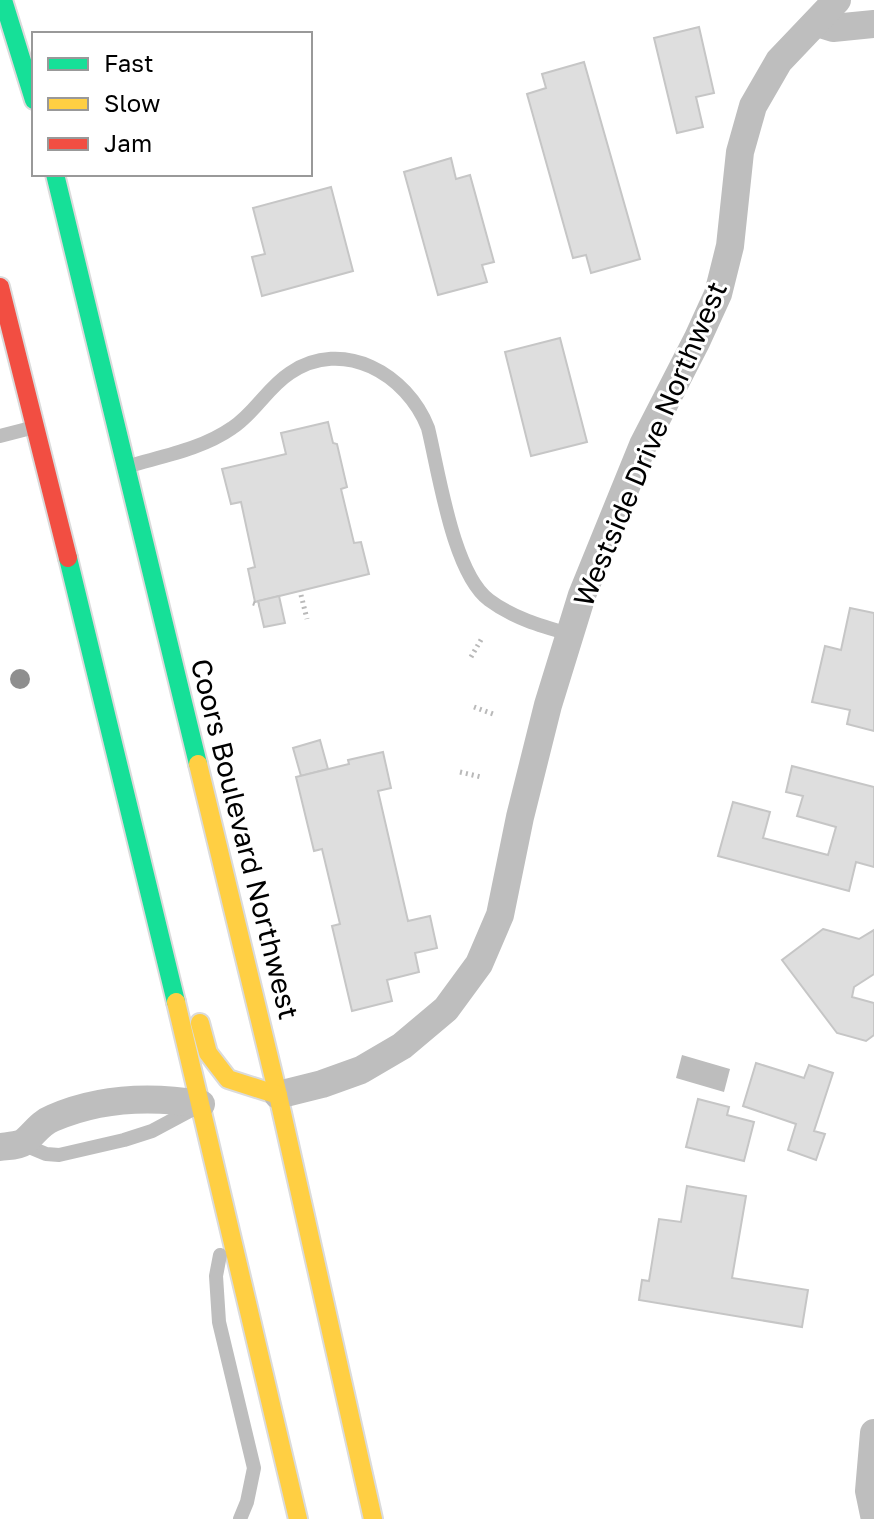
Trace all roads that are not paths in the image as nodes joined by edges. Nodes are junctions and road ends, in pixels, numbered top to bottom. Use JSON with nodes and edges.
{"nodes":[{"id":1,"x":3,"y":0,"type":"edge"},
{"id":2,"x":837,"y":0,"type":"edge"},
{"id":3,"x":817,"y":23,"type":"junction"},
{"id":4,"x":874,"y":24,"type":"edge"},
{"id":5,"x":32,"y":94,"type":"edge"},
{"id":6,"x":55,"y":176,"type":"edge"},
{"id":7,"x":0,"y":287,"type":"edge"},
{"id":8,"x":35,"y":427,"type":"junction"},
{"id":9,"x":0,"y":436,"type":"edge"},
{"id":10,"x":126,"y":467,"type":"junction"},
{"id":11,"x":50,"y":486,"type":"junction"},
{"id":12,"x":569,"y":634,"type":"junction"},
{"id":13,"x":189,"y":976,"type":"dead end"},
{"id":14,"x":196,"y":1007,"type":"dead end"},
{"id":15,"x":278,"y":1095,"type":"junction"},
{"id":16,"x":201,"y":1104,"type":"junction"},
{"id":17,"x":224,"y":1126,"type":"dead end"},
{"id":18,"x":11,"y":1145,"type":"edge"},
{"id":19,"x":229,"y":1228,"type":"junction"},
{"id":20,"x":874,"y":1433,"type":"edge"},
{"id":21,"x":874,"y":1515,"type":"edge"},
{"id":22,"x":240,"y":1519,"type":"edge"},
{"id":23,"x":298,"y":1519,"type":"edge"},
{"id":24,"x":373,"y":1519,"type":"edge"}],
"edges":[{"from":1,"to":5,"type":"main road"},
{"from":2,"to":3,"type":"street","name":"Westside Drive Northwest"},
{"from":3,"to":4,"type":"street"},
{"from":3,"to":12,"type":"street","name":"Westside Drive Northwest"},
{"from":6,"to":10,"type":"main road","name":"Coors Boulevard Northwest"},
{"from":7,"to":8,"type":"main road"},
{"from":8,"to":9,"type":"lane"},
{"from":8,"to":11,"type":"main road"},
{"from":10,"to":12,"type":"lane"},
{"from":10,"to":15,"type":"main road","name":"Coors Boulevard Northwest"},
{"from":11,"to":13,"type":"main road"},
{"from":11,"to":16,"type":"main road"},
{"from":12,"to":15,"type":"street","name":"Westside Drive Northwest"},
{"from":14,"to":15,"type":"main road"},
{"from":15,"to":24,"type":"main road","name":"Coors Boulevard Northwest"},
{"from":16,"to":17,"type":"main road"},
{"from":16,"to":18,"type":"street"},
{"from":16,"to":18,"type":"lane"},
{"from":16,"to":19,"type":"main road"},
{"from":19,"to":22,"type":"lane"},
{"from":19,"to":23,"type":"main road"},
{"from":20,"to":21,"type":"street"}]}
